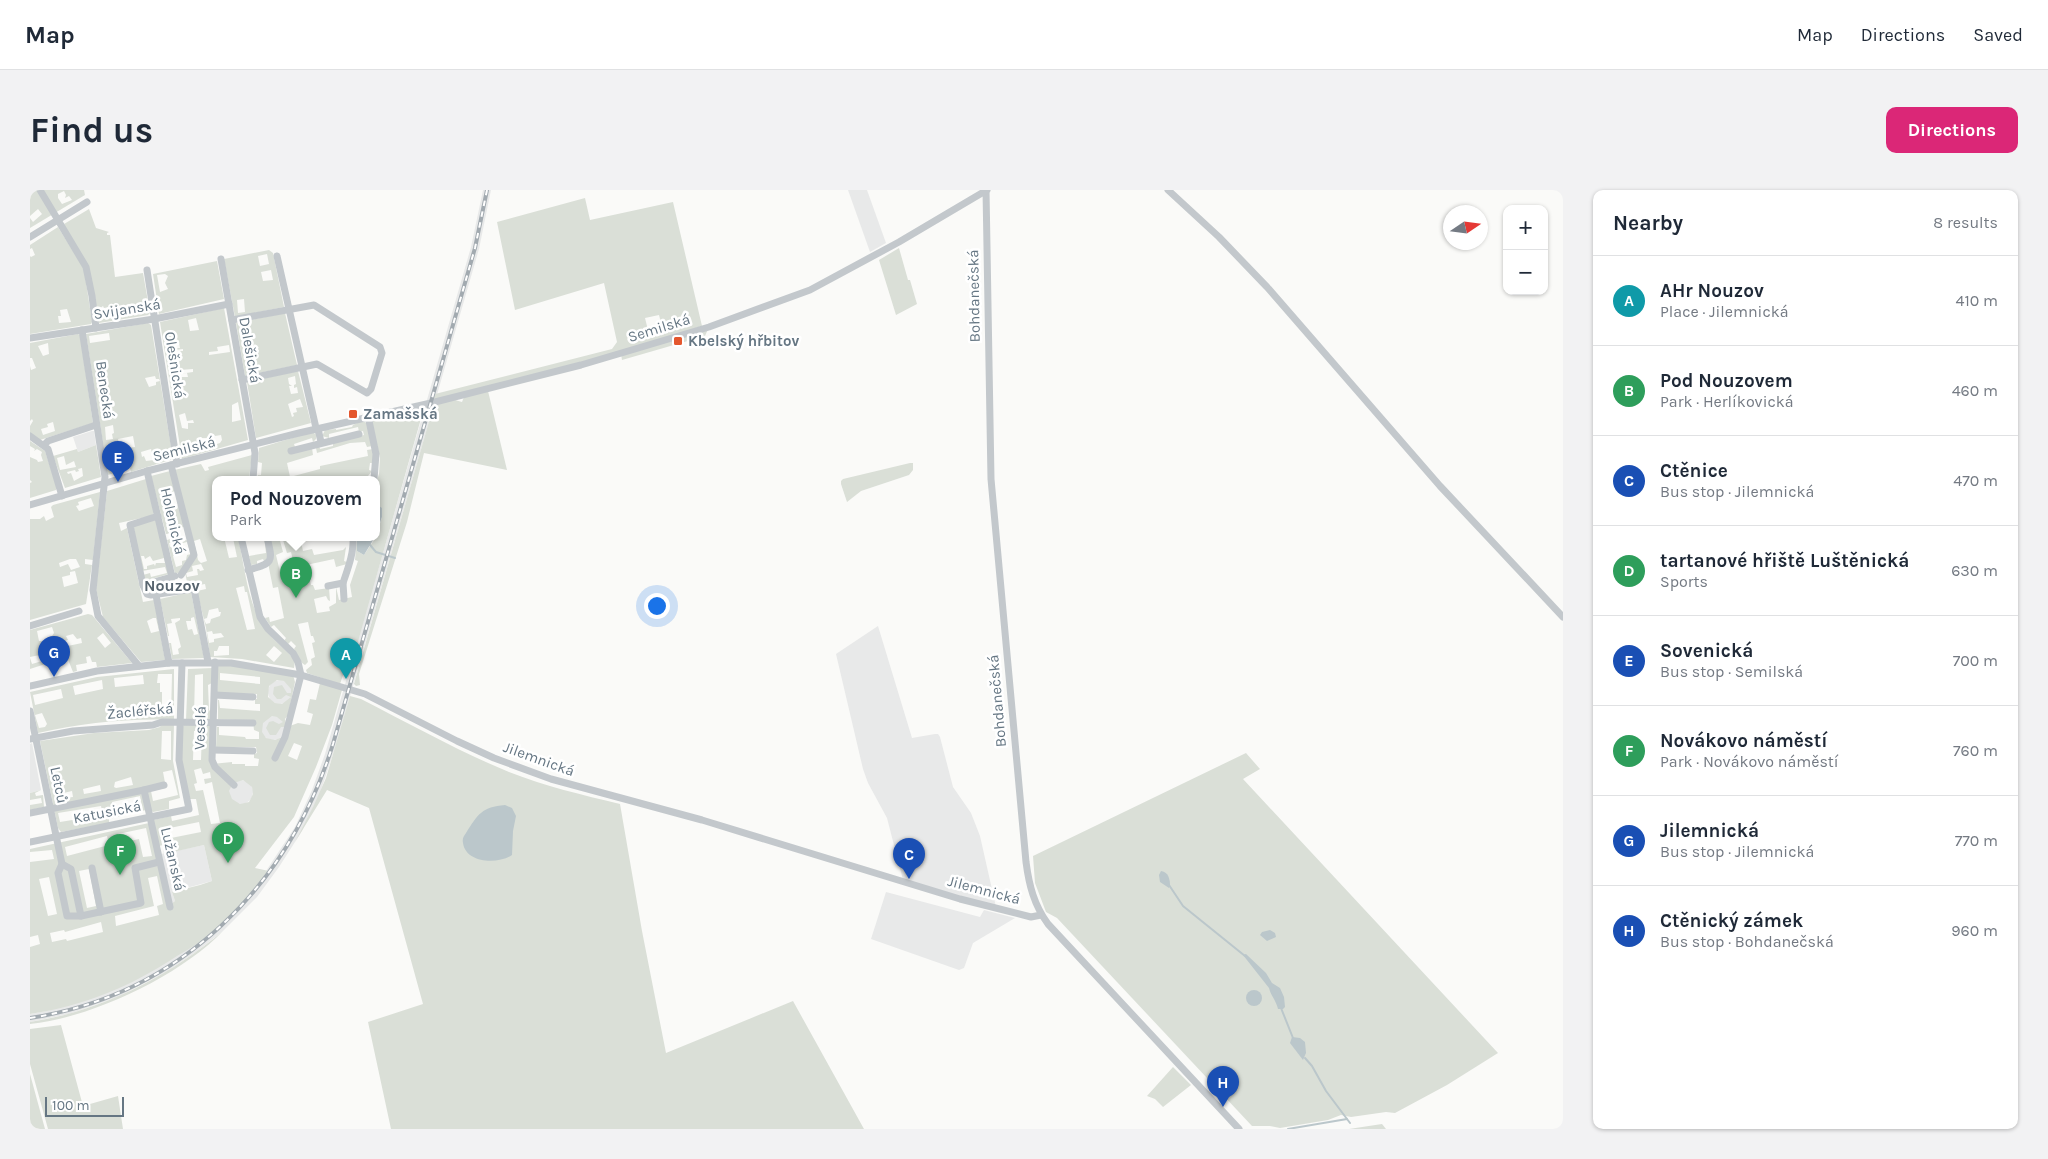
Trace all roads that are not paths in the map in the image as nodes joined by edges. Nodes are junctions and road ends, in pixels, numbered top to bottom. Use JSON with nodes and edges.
{"nodes":[{"id":1,"x":40,"y":190,"type":"edge"},
{"id":2,"x":986,"y":190,"type":"edge"},
{"id":3,"x":1168,"y":190,"type":"edge"},
{"id":4,"x":87,"y":202,"type":"dead end"},
{"id":5,"x":58,"y":220,"type":"junction"},
{"id":6,"x":30,"y":237,"type":"edge"},
{"id":7,"x":277,"y":256,"type":"dead end"},
{"id":8,"x":221,"y":259,"type":"dead end"},
{"id":9,"x":147,"y":270,"type":"dead end"},
{"id":10,"x":228,"y":304,"type":"junction"},
{"id":11,"x":288,"y":309,"type":"junction"},
{"id":12,"x":154,"y":319,"type":"junction"},
{"id":13,"x":232,"y":320,"type":"junction"},
{"id":14,"x":96,"y":328,"type":"junction"},
{"id":15,"x":82,"y":330,"type":"junction"},
{"id":16,"x":30,"y":338,"type":"edge"},
{"id":17,"x":302,"y":368,"type":"junction"},
{"id":18,"x":242,"y":380,"type":"junction"},
{"id":19,"x":368,"y":416,"type":"junction"},
{"id":20,"x":96,"y":425,"type":"junction"},
{"id":21,"x":316,"y":428,"type":"junction"},
{"id":22,"x":359,"y":434,"type":"dead end"},
{"id":23,"x":30,"y":436,"type":"edge"},
{"id":24,"x":321,"y":442,"type":"junction"},
{"id":25,"x":253,"y":445,"type":"junction"},
{"id":26,"x":44,"y":446,"type":"junction"},
{"id":27,"x":291,"y":450,"type":"dead end"},
{"id":28,"x":174,"y":465,"type":"junction"},
{"id":29,"x":147,"y":472,"type":"junction"},
{"id":30,"x":254,"y":476,"type":"edge"},
{"id":31,"x":374,"y":476,"type":"edge"},
{"id":32,"x":105,"y":483,"type":"junction"},
{"id":33,"x":62,"y":496,"type":"junction"},
{"id":34,"x":30,"y":506,"type":"edge"},
{"id":35,"x":158,"y":516,"type":"junction"},
{"id":36,"x":242,"y":541,"type":"edge"},
{"id":37,"x":268,"y":541,"type":"edge"},
{"id":38,"x":353,"y":541,"type":"edge"},
{"id":39,"x":248,"y":570,"type":"junction"},
{"id":40,"x":181,"y":575,"type":"junction"},
{"id":41,"x":172,"y":577,"type":"junction"},
{"id":42,"x":342,"y":583,"type":"junction"},
{"id":43,"x":143,"y":585,"type":"junction"},
{"id":44,"x":328,"y":586,"type":"dead end"},
{"id":45,"x":203,"y":587,"type":"dead end"},
{"id":46,"x":194,"y":589,"type":"junction"},
{"id":47,"x":184,"y":590,"type":"junction"},
{"id":48,"x":156,"y":595,"type":"junction"},
{"id":49,"x":344,"y":599,"type":"dead end"},
{"id":50,"x":79,"y":611,"type":"dead end"},
{"id":51,"x":1563,"y":617,"type":"edge"},
{"id":52,"x":30,"y":626,"type":"edge"},
{"id":53,"x":212,"y":662,"type":"junction"},
{"id":54,"x":169,"y":663,"type":"junction"},
{"id":55,"x":182,"y":663,"type":"junction"},
{"id":56,"x":139,"y":666,"type":"junction"},
{"id":57,"x":301,"y":674,"type":"junction"},
{"id":58,"x":30,"y":686,"type":"edge"},
{"id":59,"x":215,"y":696,"type":"junction"},
{"id":60,"x":253,"y":697,"type":"dead end"},
{"id":61,"x":30,"y":711,"type":"edge"},
{"id":62,"x":180,"y":721,"type":"junction"},
{"id":63,"x":213,"y":722,"type":"junction"},
{"id":64,"x":253,"y":723,"type":"dead end"},
{"id":65,"x":33,"y":738,"type":"edge"},
{"id":66,"x":213,"y":750,"type":"junction"},
{"id":67,"x":253,"y":751,"type":"dead end"},
{"id":68,"x":275,"y":758,"type":"dead end"},
{"id":69,"x":164,"y":785,"type":"dead end"},
{"id":70,"x":234,"y":785,"type":"dead end"},
{"id":71,"x":144,"y":790,"type":"junction"},
{"id":72,"x":50,"y":809,"type":"junction"},
{"id":73,"x":30,"y":813,"type":"edge"},
{"id":74,"x":150,"y":818,"type":"junction"},
{"id":75,"x":56,"y":836,"type":"junction"},
{"id":76,"x":30,"y":842,"type":"edge"},
{"id":77,"x":159,"y":862,"type":"junction"},
{"id":78,"x":62,"y":864,"type":"junction"},
{"id":79,"x":92,"y":868,"type":"dead end"},
{"id":80,"x":170,"y":907,"type":"dead end"},
{"id":81,"x":101,"y":912,"type":"junction"},
{"id":82,"x":1041,"y":915,"type":"junction"},
{"id":83,"x":81,"y":916,"type":"junction"},
{"id":84,"x":1238,"y":1129,"type":"edge"}],
"edges":[{"from":1,"to":5,"type":"street"},
{"from":2,"to":19,"type":"street","name":"Semilská"},
{"from":2,"to":82,"type":"street","name":"Bohdanečská"},
{"from":3,"to":51,"type":"street"},
{"from":4,"to":5,"type":"street"},
{"from":5,"to":6,"type":"street"},
{"from":5,"to":14,"type":"street"},
{"from":7,"to":11,"type":"street"},
{"from":8,"to":10,"type":"street","name":"Dalešická"},
{"from":9,"to":12,"type":"street","name":"Olešnická"},
{"from":10,"to":12,"type":"street","name":"Svijanská"},
{"from":10,"to":13,"type":"street","name":"Dalešická"},
{"from":11,"to":13,"type":"street"},
{"from":11,"to":17,"type":"street"},
{"from":11,"to":17,"type":"street"},
{"from":12,"to":14,"type":"street","name":"Svijanská"},
{"from":12,"to":28,"type":"street","name":"Olešnická"},
{"from":13,"to":18,"type":"street","name":"Dalešická"},
{"from":14,"to":15,"type":"street","name":"Svijanská"},
{"from":15,"to":16,"type":"street","name":"Svijanská"},
{"from":15,"to":20,"type":"street","name":"Benecká"},
{"from":17,"to":18,"type":"street"},
{"from":17,"to":21,"type":"street"},
{"from":18,"to":25,"type":"street","name":"Dalešická"},
{"from":19,"to":21,"type":"street","name":"Semilská"},
{"from":19,"to":31,"type":"street"},
{"from":20,"to":26,"type":"street"},
{"from":20,"to":32,"type":"street","name":"Benecká"},
{"from":21,"to":24,"type":"street"},
{"from":21,"to":25,"type":"street","name":"Semilská"},
{"from":22,"to":24,"type":"street"},
{"from":23,"to":26,"type":"street"},
{"from":24,"to":27,"type":"street"},
{"from":25,"to":28,"type":"street","name":"Semilská"},
{"from":25,"to":30,"type":"street","name":"Dalešická"},
{"from":26,"to":33,"type":"street"},
{"from":28,"to":29,"type":"street","name":"Semilská"},
{"from":28,"to":40,"type":"street","name":"Olešnická"},
{"from":29,"to":32,"type":"street","name":"Semilská"},
{"from":29,"to":35,"type":"street","name":"Holenická"},
{"from":32,"to":33,"type":"street","name":"Semilská"},
{"from":32,"to":56,"type":"street","name":"Benecká"},
{"from":33,"to":34,"type":"street","name":"Semilská"},
{"from":35,"to":41,"type":"street","name":"Holenická"},
{"from":35,"to":43,"type":"street"},
{"from":36,"to":39,"type":"street"},
{"from":37,"to":39,"type":"street"},
{"from":38,"to":42,"type":"street"},
{"from":39,"to":57,"type":"street"},
{"from":40,"to":41,"type":"street"},
{"from":40,"to":47,"type":"street"},
{"from":41,"to":43,"type":"street"},
{"from":42,"to":44,"type":"street"},
{"from":42,"to":49,"type":"street"},
{"from":43,"to":48,"type":"street"},
{"from":45,"to":46,"type":"street"},
{"from":46,"to":47,"type":"street"},
{"from":46,"to":53,"type":"street","name":"Veselá"},
{"from":47,"to":48,"type":"street"},
{"from":48,"to":54,"type":"street"},
{"from":50,"to":52,"type":"street"},
{"from":53,"to":55,"type":"street","name":"Jilemnická"},
{"from":53,"to":57,"type":"street","name":"Jilemnická"},
{"from":53,"to":59,"type":"street","name":"Veselá"},
{"from":54,"to":55,"type":"street","name":"Jilemnická"},
{"from":54,"to":56,"type":"street","name":"Jilemnická"},
{"from":55,"to":62,"type":"street"},
{"from":56,"to":58,"type":"street","name":"Jilemnická"},
{"from":57,"to":68,"type":"street"},
{"from":57,"to":82,"type":"street","name":"Jilemnická"},
{"from":59,"to":60,"type":"street"},
{"from":59,"to":63,"type":"street","name":"Veselá"},
{"from":61,"to":65,"type":"street","name":"Letců"},
{"from":62,"to":63,"type":"street","name":"Žacléřská"},
{"from":62,"to":65,"type":"street","name":"Žacléřská"},
{"from":62,"to":74,"type":"street","name":"Katusická"},
{"from":63,"to":64,"type":"street","name":"Žacléřská"},
{"from":63,"to":66,"type":"street","name":"Veselá"},
{"from":65,"to":72,"type":"street","name":"Letců"},
{"from":66,"to":67,"type":"street"},
{"from":66,"to":70,"type":"street","name":"Veselá"},
{"from":69,"to":71,"type":"street"},
{"from":71,"to":72,"type":"street"},
{"from":71,"to":74,"type":"street","name":"Lužanská"},
{"from":72,"to":73,"type":"street"},
{"from":72,"to":75,"type":"street","name":"Letců"},
{"from":74,"to":75,"type":"street","name":"Katusická"},
{"from":74,"to":77,"type":"street","name":"Lužanská"},
{"from":75,"to":76,"type":"street","name":"Katusická"},
{"from":75,"to":78,"type":"street","name":"Letců"},
{"from":77,"to":80,"type":"street","name":"Lužanská"},
{"from":77,"to":81,"type":"street"},
{"from":78,"to":83,"type":"street","name":"Letců"},
{"from":78,"to":83,"type":"street","name":"Letců"},
{"from":79,"to":81,"type":"street"},
{"from":81,"to":83,"type":"street"},
{"from":82,"to":84,"type":"street","name":"Bohdanečská"}]}
